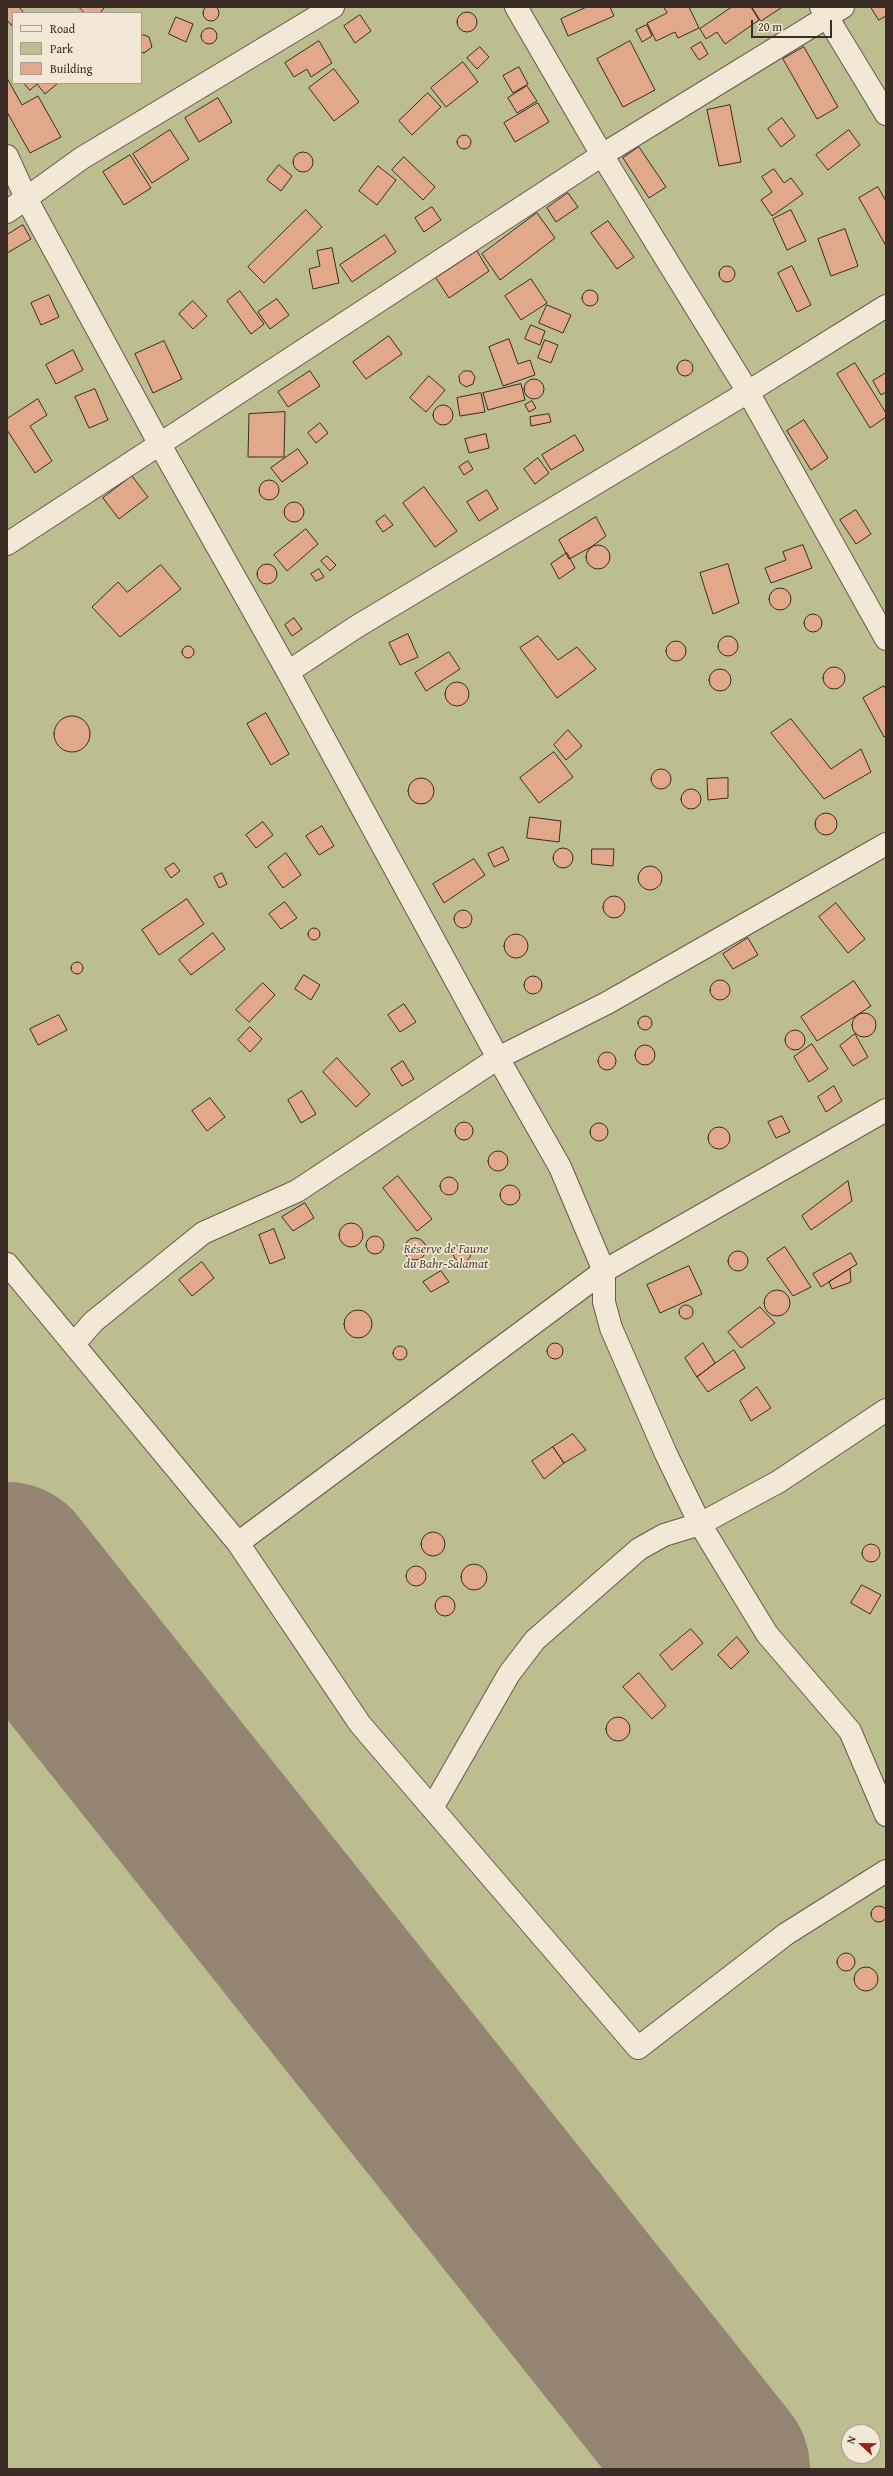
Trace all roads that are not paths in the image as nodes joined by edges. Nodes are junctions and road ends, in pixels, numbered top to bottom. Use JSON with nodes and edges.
{"nodes":[{"id":1,"x":333,"y":7,"type":"edge"},
{"id":2,"x":516,"y":7,"type":"edge"},
{"id":3,"x":830,"y":10,"type":"edge"},
{"id":4,"x":886,"y":114,"type":"edge"},
{"id":5,"x":602,"y":155,"type":"junction"},
{"id":6,"x":7,"y":156,"type":"edge"},
{"id":7,"x":27,"y":200,"type":"junction"},
{"id":8,"x":7,"y":212,"type":"edge"},
{"id":9,"x":886,"y":306,"type":"edge"},
{"id":10,"x":748,"y":392,"type":"junction"},
{"id":11,"x":159,"y":443,"type":"junction"},
{"id":12,"x":7,"y":544,"type":"edge"},
{"id":13,"x":886,"y":639,"type":"edge"},
{"id":14,"x":288,"y":672,"type":"junction"},
{"id":15,"x":886,"y":844,"type":"edge"},
{"id":16,"x":498,"y":1058,"type":"junction"},
{"id":17,"x":886,"y":1110,"type":"edge"},
{"id":18,"x":7,"y":1264,"type":"edge"},
{"id":19,"x":604,"y":1271,"type":"junction"},
{"id":20,"x":74,"y":1344,"type":"junction"},
{"id":21,"x":886,"y":1410,"type":"edge"},
{"id":22,"x":700,"y":1524,"type":"junction"},
{"id":23,"x":238,"y":1543,"type":"junction"},
{"id":24,"x":432,"y":1808,"type":"junction"},
{"id":25,"x":886,"y":1815,"type":"edge"},
{"id":26,"x":886,"y":1871,"type":"edge"}],
"edges":[{"from":1,"to":7,"type":"street"},
{"from":2,"to":5,"type":"street"},
{"from":3,"to":4,"type":"street"},
{"from":3,"to":5,"type":"street"},
{"from":5,"to":10,"type":"street"},
{"from":5,"to":11,"type":"street"},
{"from":6,"to":7,"type":"street"},
{"from":7,"to":8,"type":"street"},
{"from":7,"to":11,"type":"street"},
{"from":9,"to":10,"type":"street"},
{"from":10,"to":13,"type":"street"},
{"from":10,"to":14,"type":"street"},
{"from":11,"to":12,"type":"street"},
{"from":11,"to":14,"type":"street"},
{"from":14,"to":16,"type":"street"},
{"from":15,"to":16,"type":"street"},
{"from":16,"to":19,"type":"street"},
{"from":16,"to":20,"type":"street"},
{"from":17,"to":19,"type":"street"},
{"from":18,"to":20,"type":"street"},
{"from":19,"to":22,"type":"street"},
{"from":19,"to":23,"type":"street"},
{"from":20,"to":23,"type":"street"},
{"from":21,"to":22,"type":"street"},
{"from":22,"to":24,"type":"street"},
{"from":22,"to":25,"type":"street"},
{"from":23,"to":24,"type":"street"},
{"from":24,"to":26,"type":"street"}]}
